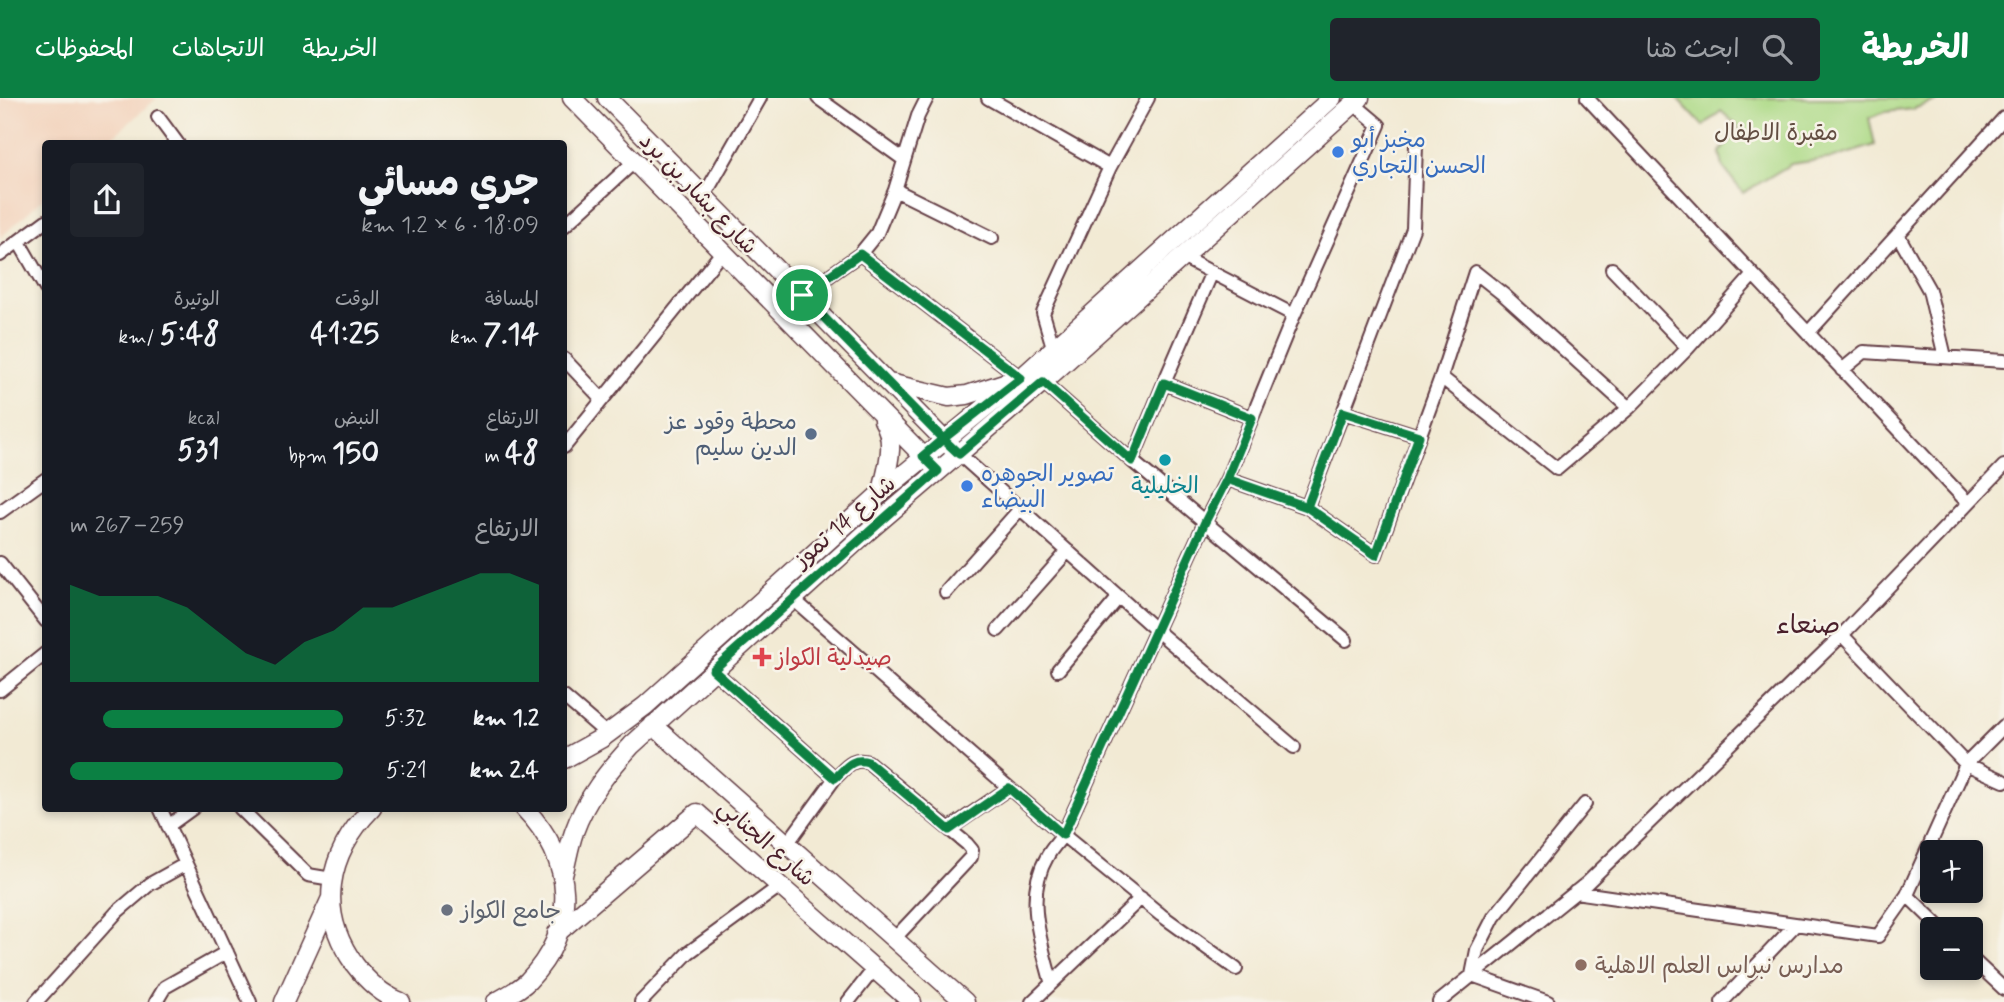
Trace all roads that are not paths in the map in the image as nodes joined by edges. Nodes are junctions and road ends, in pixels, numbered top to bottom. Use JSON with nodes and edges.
{"nodes":[{"id":1,"x":572,"y":98,"type":"edge"},
{"id":2,"x":607,"y":98,"type":"edge"},
{"id":3,"x":760,"y":98,"type":"edge"},
{"id":4,"x":818,"y":98,"type":"edge"},
{"id":5,"x":927,"y":98,"type":"edge"},
{"id":6,"x":988,"y":98,"type":"edge"},
{"id":7,"x":1148,"y":98,"type":"edge"},
{"id":8,"x":1587,"y":98,"type":"edge"},
{"id":9,"x":1329,"y":99,"type":"edge"},
{"id":10,"x":1357,"y":101,"type":"edge"},
{"id":11,"x":158,"y":117,"type":"dead end"},
{"id":12,"x":2004,"y":118,"type":"edge"},
{"id":13,"x":175,"y":140,"type":"edge"},
{"id":14,"x":1416,"y":145,"type":"dead end"},
{"id":15,"x":903,"y":159,"type":"junction"},
{"id":16,"x":635,"y":161,"type":"junction"},
{"id":17,"x":1110,"y":167,"type":"junction"},
{"id":18,"x":895,"y":190,"type":"junction"},
{"id":19,"x":704,"y":196,"type":"junction"},
{"id":20,"x":567,"y":223,"type":"edge"},
{"id":21,"x":42,"y":224,"type":"edge"},
{"id":22,"x":1898,"y":235,"type":"junction"},
{"id":23,"x":992,"y":238,"type":"dead end"},
{"id":24,"x":19,"y":242,"type":"junction"},
{"id":25,"x":723,"y":251,"type":"junction"},
{"id":26,"x":860,"y":254,"type":"junction"},
{"id":27,"x":0,"y":255,"type":"edge"},
{"id":28,"x":1184,"y":258,"type":"junction"},
{"id":29,"x":1612,"y":269,"type":"dead end"},
{"id":30,"x":1212,"y":272,"type":"junction"},
{"id":31,"x":1753,"y":275,"type":"junction"},
{"id":32,"x":42,"y":282,"type":"edge"},
{"id":33,"x":802,"y":295,"type":"junction"},
{"id":34,"x":1294,"y":315,"type":"junction"},
{"id":35,"x":1808,"y":333,"type":"junction"},
{"id":36,"x":1053,"y":347,"type":"junction"},
{"id":37,"x":1688,"y":348,"type":"junction"},
{"id":38,"x":1944,"y":357,"type":"junction"},
{"id":39,"x":2004,"y":361,"type":"edge"},
{"id":40,"x":567,"y":362,"type":"edge"},
{"id":41,"x":1842,"y":370,"type":"junction"},
{"id":42,"x":1441,"y":377,"type":"junction"},
{"id":43,"x":1021,"y":378,"type":"junction"},
{"id":44,"x":887,"y":382,"type":"junction"},
{"id":45,"x":1043,"y":382,"type":"junction"},
{"id":46,"x":1164,"y":383,"type":"junction"},
{"id":47,"x":602,"y":400,"type":"junction"},
{"id":48,"x":876,"y":408,"type":"junction"},
{"id":49,"x":1629,"y":408,"type":"junction"},
{"id":50,"x":1343,"y":412,"type":"junction"},
{"id":51,"x":1252,"y":418,"type":"junction"},
{"id":52,"x":1419,"y":436,"type":"junction"},
{"id":53,"x":943,"y":439,"type":"junction"},
{"id":54,"x":567,"y":443,"type":"edge"},
{"id":55,"x":959,"y":454,"type":"junction"},
{"id":56,"x":923,"y":456,"type":"junction"},
{"id":57,"x":1132,"y":461,"type":"junction"},
{"id":58,"x":2004,"y":466,"type":"edge"},
{"id":59,"x":938,"y":471,"type":"junction"},
{"id":60,"x":1227,"y":479,"type":"junction"},
{"id":61,"x":42,"y":482,"type":"edge"},
{"id":62,"x":882,"y":492,"type":"junction"},
{"id":63,"x":1967,"y":502,"type":"junction"},
{"id":64,"x":1307,"y":507,"type":"junction"},
{"id":65,"x":1020,"y":509,"type":"junction"},
{"id":66,"x":0,"y":512,"type":"edge"},
{"id":67,"x":1205,"y":522,"type":"junction"},
{"id":68,"x":1068,"y":551,"type":"junction"},
{"id":69,"x":0,"y":563,"type":"edge"},
{"id":70,"x":946,"y":592,"type":"dead end"},
{"id":71,"x":1119,"y":597,"type":"junction"},
{"id":72,"x":793,"y":599,"type":"junction"},
{"id":73,"x":42,"y":616,"type":"edge"},
{"id":74,"x":998,"y":630,"type":"dead end"},
{"id":75,"x":1156,"y":630,"type":"junction"},
{"id":76,"x":1842,"y":635,"type":"junction"},
{"id":77,"x":1346,"y":640,"type":"dead end"},
{"id":78,"x":42,"y":656,"type":"edge"},
{"id":79,"x":713,"y":670,"type":"junction"},
{"id":80,"x":1058,"y":670,"type":"dead end"},
{"id":81,"x":0,"y":690,"type":"edge"},
{"id":82,"x":567,"y":700,"type":"edge"},
{"id":83,"x":653,"y":725,"type":"junction"},
{"id":84,"x":2004,"y":726,"type":"edge"},
{"id":85,"x":607,"y":734,"type":"junction"},
{"id":86,"x":1294,"y":747,"type":"dead end"},
{"id":87,"x":567,"y":757,"type":"edge"},
{"id":88,"x":1966,"y":764,"type":"junction"},
{"id":89,"x":835,"y":778,"type":"junction"},
{"id":90,"x":2004,"y":781,"type":"edge"},
{"id":91,"x":1009,"y":788,"type":"junction"},
{"id":92,"x":1585,"y":804,"type":"dead end"},
{"id":93,"x":162,"y":812,"type":"edge"},
{"id":94,"x":187,"y":812,"type":"edge"},
{"id":95,"x":244,"y":812,"type":"edge"},
{"id":96,"x":368,"y":812,"type":"edge"},
{"id":97,"x":528,"y":812,"type":"edge"},
{"id":98,"x":168,"y":826,"type":"junction"},
{"id":99,"x":949,"y":830,"type":"junction"},
{"id":100,"x":1063,"y":835,"type":"junction"},
{"id":101,"x":787,"y":844,"type":"junction"},
{"id":102,"x":184,"y":865,"type":"junction"},
{"id":103,"x":563,"y":875,"type":"junction"},
{"id":104,"x":780,"y":886,"type":"junction"},
{"id":105,"x":331,"y":888,"type":"junction"},
{"id":106,"x":1575,"y":892,"type":"junction"},
{"id":107,"x":1907,"y":895,"type":"junction"},
{"id":108,"x":1141,"y":898,"type":"junction"},
{"id":109,"x":1930,"y":917,"type":"edge"},
{"id":110,"x":1795,"y":925,"type":"junction"},
{"id":111,"x":557,"y":933,"type":"junction"},
{"id":112,"x":894,"y":939,"type":"junction"},
{"id":113,"x":227,"y":952,"type":"junction"},
{"id":114,"x":874,"y":969,"type":"junction"},
{"id":115,"x":1236,"y":969,"type":"dead end"},
{"id":116,"x":1983,"y":969,"type":"edge"},
{"id":117,"x":1472,"y":975,"type":"junction"},
{"id":118,"x":1051,"y":981,"type":"junction"},
{"id":119,"x":2004,"y":989,"type":"edge"},
{"id":120,"x":36,"y":1002,"type":"edge"},
{"id":121,"x":156,"y":1002,"type":"edge"},
{"id":122,"x":250,"y":1002,"type":"edge"},
{"id":123,"x":284,"y":1002,"type":"edge"},
{"id":124,"x":401,"y":1002,"type":"edge"},
{"id":125,"x":496,"y":1002,"type":"edge"},
{"id":126,"x":641,"y":1002,"type":"edge"},
{"id":127,"x":848,"y":1002,"type":"edge"},
{"id":128,"x":912,"y":1002,"type":"edge"},
{"id":129,"x":965,"y":1002,"type":"edge"},
{"id":130,"x":1032,"y":1002,"type":"edge"},
{"id":131,"x":1439,"y":1002,"type":"edge"},
{"id":132,"x":1548,"y":1002,"type":"edge"},
{"id":133,"x":1722,"y":1002,"type":"edge"}],
"edges":[{"from":1,"to":16,"type":"main road","name":"شارع بشار بن برد"},
{"from":2,"to":19,"type":"main road","name":"شارع بشار بن برد"},
{"from":3,"to":19,"type":"street"},
{"from":4,"to":15,"type":"street"},
{"from":5,"to":15,"type":"street"},
{"from":6,"to":17,"type":"street"},
{"from":7,"to":17,"type":"street"},
{"from":8,"to":31,"type":"street"},
{"from":9,"to":36,"type":"main road","name":"شارع 14 تموز"},
{"from":10,"to":28,"type":"main road","name":"شارع 14 تموز"},
{"from":10,"to":34,"type":"street"},
{"from":11,"to":13,"type":"street"},
{"from":12,"to":22,"type":"street"},
{"from":14,"to":50,"type":"street"},
{"from":15,"to":18,"type":"street"},
{"from":16,"to":20,"type":"street"},
{"from":16,"to":25,"type":"main road","name":"شارع بشار بن برد"},
{"from":17,"to":36,"type":"street"},
{"from":18,"to":23,"type":"street"},
{"from":18,"to":26,"type":"street"},
{"from":19,"to":33,"type":"main road","name":"شارع بشار بن برد"},
{"from":21,"to":24,"type":"street"},
{"from":22,"to":35,"type":"street"},
{"from":22,"to":38,"type":"street"},
{"from":24,"to":27,"type":"street"},
{"from":24,"to":32,"type":"street"},
{"from":25,"to":47,"type":"street"},
{"from":25,"to":48,"type":"main road","name":"شارع بشار بن برد"},
{"from":26,"to":33,"type":"street"},
{"from":26,"to":43,"type":"street"},
{"from":28,"to":30,"type":"street"},
{"from":28,"to":45,"type":"main road","name":"شارع 14 تموز"},
{"from":29,"to":37,"type":"street"},
{"from":30,"to":34,"type":"street"},
{"from":30,"to":46,"type":"street"},
{"from":31,"to":35,"type":"street"},
{"from":31,"to":37,"type":"street"},
{"from":33,"to":44,"type":"main road","name":"شارع بشار بن برد"},
{"from":34,"to":51,"type":"street"},
{"from":35,"to":41,"type":"street"},
{"from":36,"to":43,"type":"main road","name":"شارع 14 تموز"},
{"from":37,"to":49,"type":"street"},
{"from":38,"to":39,"type":"street"},
{"from":38,"to":41,"type":"street"},
{"from":40,"to":47,"type":"street"},
{"from":41,"to":63,"type":"street"},
{"from":42,"to":49,"type":"street"},
{"from":42,"to":49,"type":"street"},
{"from":42,"to":52,"type":"street"},
{"from":43,"to":44,"type":"main road"},
{"from":43,"to":53,"type":"main road","name":"شارع 14 تموز"},
{"from":44,"to":53,"type":"main road","name":"شارع بشار بن برد"},
{"from":45,"to":55,"type":"main road","name":"شارع 14 تموز"},
{"from":45,"to":57,"type":"street"},
{"from":46,"to":51,"type":"street"},
{"from":46,"to":57,"type":"street"},
{"from":47,"to":54,"type":"street"},
{"from":48,"to":56,"type":"main road","name":"شارع بشار بن برد"},
{"from":48,"to":62,"type":"main road"},
{"from":50,"to":52,"type":"street"},
{"from":50,"to":64,"type":"street"},
{"from":51,"to":60,"type":"street"},
{"from":52,"to":64,"type":"street"},
{"from":53,"to":55,"type":"main road","name":"شارع بشار بن برد"},
{"from":53,"to":56,"type":"main road","name":"شارع 14 تموز"},
{"from":55,"to":59,"type":"main road","name":"شارع 14 تموز"},
{"from":55,"to":65,"type":"street"},
{"from":56,"to":59,"type":"main road","name":"شارع بشار بن برد"},
{"from":56,"to":62,"type":"main road","name":"شارع 14 تموز"},
{"from":57,"to":67,"type":"street"},
{"from":58,"to":63,"type":"street"},
{"from":59,"to":72,"type":"main road","name":"شارع 14 تموز"},
{"from":60,"to":64,"type":"street"},
{"from":60,"to":67,"type":"street"},
{"from":61,"to":66,"type":"street"},
{"from":62,"to":85,"type":"main road","name":"شارع 14 تموز"},
{"from":63,"to":76,"type":"street"},
{"from":65,"to":68,"type":"street"},
{"from":65,"to":70,"type":"street"},
{"from":67,"to":75,"type":"street"},
{"from":67,"to":77,"type":"street"},
{"from":68,"to":71,"type":"street"},
{"from":68,"to":74,"type":"street"},
{"from":69,"to":73,"type":"street"},
{"from":71,"to":75,"type":"street"},
{"from":71,"to":80,"type":"street"},
{"from":72,"to":79,"type":"main road","name":"شارع 14 تموز"},
{"from":72,"to":91,"type":"street"},
{"from":75,"to":86,"type":"street"},
{"from":75,"to":100,"type":"street"},
{"from":76,"to":88,"type":"street"},
{"from":76,"to":106,"type":"street"},
{"from":78,"to":81,"type":"street"},
{"from":79,"to":83,"type":"main road","name":"شارع 14 تموز"},
{"from":79,"to":89,"type":"street"},
{"from":82,"to":85,"type":"street"},
{"from":83,"to":101,"type":"main road","name":"شارع الجنابي"},
{"from":83,"to":103,"type":"main road","name":"شارع 14 تموز"},
{"from":84,"to":88,"type":"street"},
{"from":85,"to":87,"type":"main road","name":"شارع 14 تموز"},
{"from":88,"to":90,"type":"street"},
{"from":88,"to":107,"type":"street"},
{"from":89,"to":99,"type":"street"},
{"from":89,"to":101,"type":"street"},
{"from":91,"to":99,"type":"street"},
{"from":91,"to":100,"type":"street"},
{"from":92,"to":117,"type":"street"},
{"from":93,"to":98,"type":"street"},
{"from":94,"to":98,"type":"street"},
{"from":95,"to":105,"type":"street"},
{"from":96,"to":105,"type":"main road"},
{"from":97,"to":103,"type":"main road"},
{"from":98,"to":102,"type":"street"},
{"from":99,"to":112,"type":"street"},
{"from":100,"to":108,"type":"street"},
{"from":100,"to":118,"type":"street"},
{"from":101,"to":112,"type":"main road","name":"شارع الجنابي"},
{"from":102,"to":113,"type":"street"},
{"from":102,"to":120,"type":"street"},
{"from":103,"to":111,"type":"main road"},
{"from":104,"to":111,"type":"main road","name":"شارع الجنابي"},
{"from":104,"to":114,"type":"main road","name":"شارع الجنابي"},
{"from":104,"to":126,"type":"street"},
{"from":105,"to":123,"type":"main road"},
{"from":105,"to":124,"type":"main road"},
{"from":106,"to":110,"type":"street"},
{"from":106,"to":117,"type":"street"},
{"from":107,"to":109,"type":"street"},
{"from":107,"to":110,"type":"street"},
{"from":108,"to":115,"type":"street"},
{"from":108,"to":118,"type":"street"},
{"from":110,"to":133,"type":"street"},
{"from":111,"to":125,"type":"main road"},
{"from":112,"to":129,"type":"main road","name":"شارع الجنابي"},
{"from":113,"to":121,"type":"street"},
{"from":113,"to":122,"type":"street"},
{"from":114,"to":127,"type":"street"},
{"from":114,"to":128,"type":"main road","name":"شارع الجنابي"},
{"from":116,"to":119,"type":"street"},
{"from":117,"to":131,"type":"street"},
{"from":117,"to":132,"type":"street"},
{"from":118,"to":130,"type":"street"}]}
